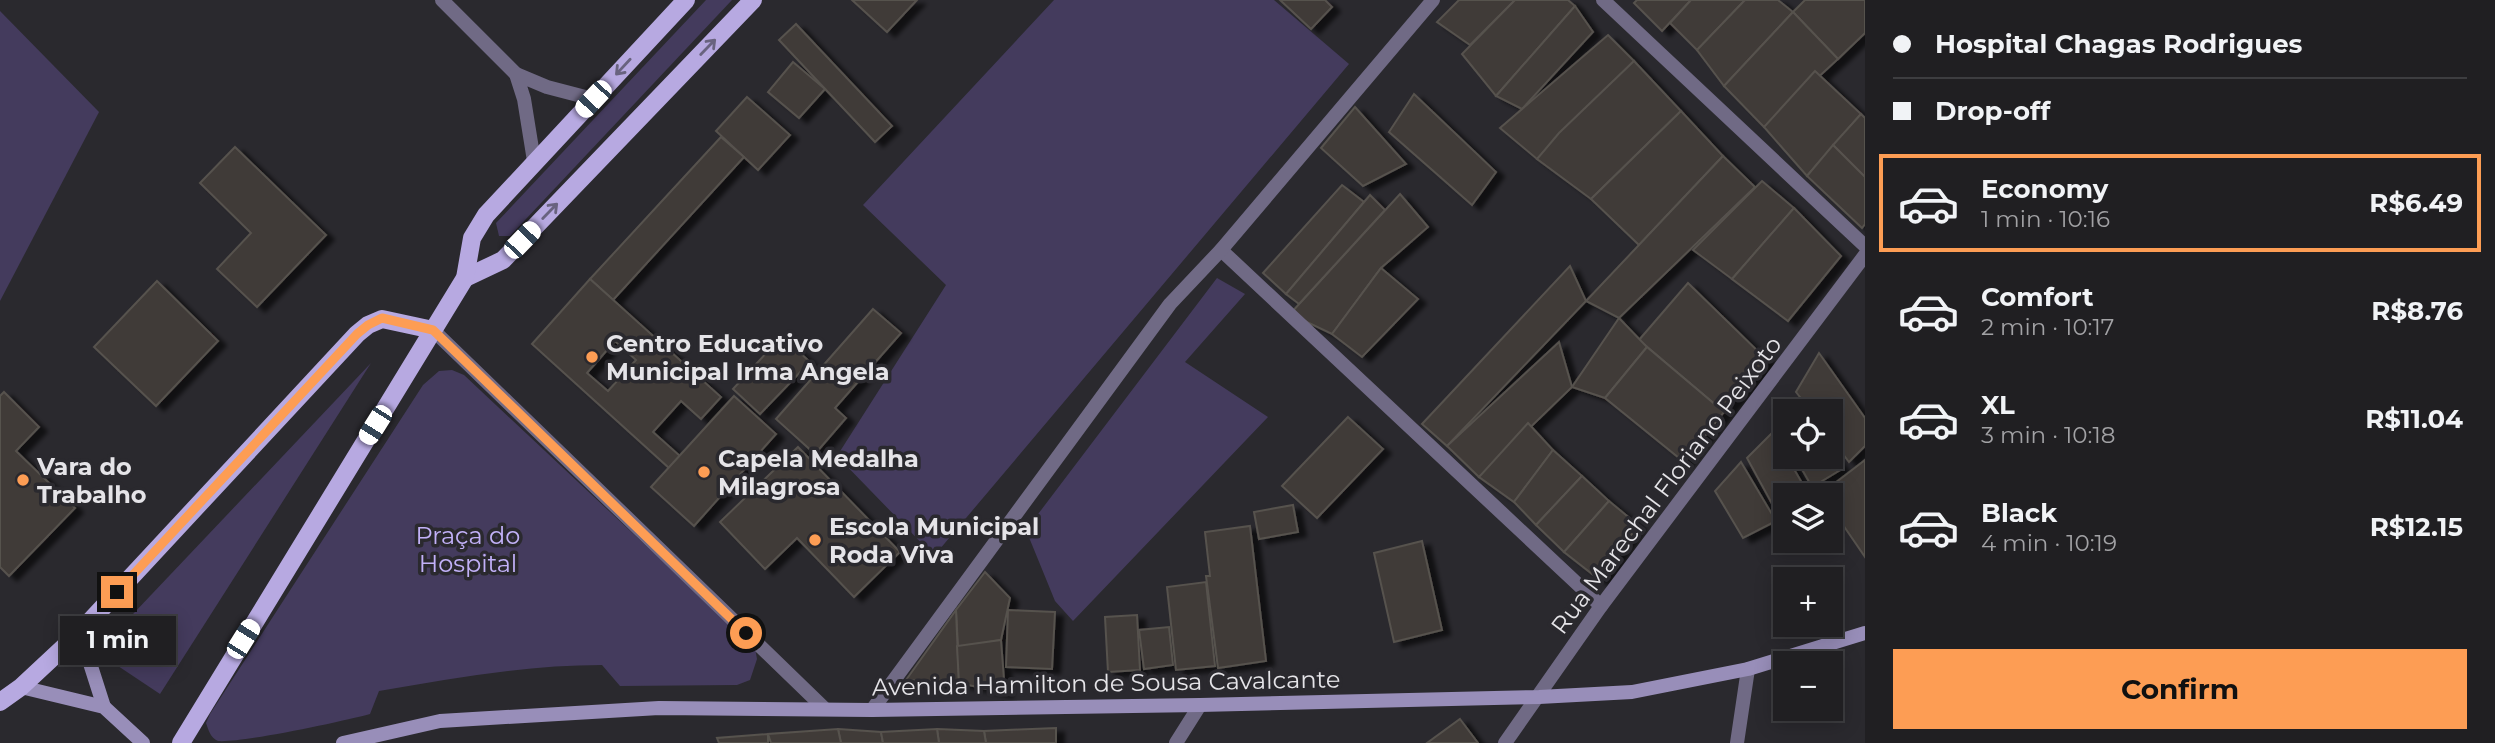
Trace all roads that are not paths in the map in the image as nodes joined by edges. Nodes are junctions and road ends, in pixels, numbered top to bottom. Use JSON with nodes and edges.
{"nodes":[{"id":1,"x":442,"y":0,"type":"edge"},
{"id":2,"x":686,"y":0,"type":"edge"},
{"id":3,"x":753,"y":0,"type":"edge"},
{"id":4,"x":1433,"y":0,"type":"edge"},
{"id":5,"x":1603,"y":0,"type":"edge"},
{"id":6,"x":516,"y":74,"type":"junction"},
{"id":7,"x":593,"y":99,"type":"junction"},
{"id":8,"x":534,"y":161,"type":"junction"},
{"id":9,"x":1865,"y":246,"type":"edge"},
{"id":10,"x":1221,"y":250,"type":"junction"},
{"id":11,"x":1865,"y":255,"type":"edge"},
{"id":12,"x":465,"y":278,"type":"junction"},
{"id":13,"x":433,"y":330,"type":"junction"},
{"id":14,"x":1601,"y":606,"type":"junction"},
{"id":15,"x":80,"y":632,"type":"junction"},
{"id":16,"x":1865,"y":633,"type":"edge"},
{"id":17,"x":1748,"y":669,"type":"junction"},
{"id":18,"x":21,"y":687,"type":"junction"},
{"id":19,"x":1539,"y":698,"type":"junction"},
{"id":20,"x":0,"y":702,"type":"edge"},
{"id":21,"x":1200,"y":705,"type":"junction"},
{"id":22,"x":104,"y":707,"type":"junction"},
{"id":23,"x":825,"y":709,"type":"junction"},
{"id":24,"x":872,"y":709,"type":"junction"},
{"id":25,"x":143,"y":743,"type":"edge"},
{"id":26,"x":181,"y":743,"type":"edge"},
{"id":27,"x":343,"y":743,"type":"edge"},
{"id":28,"x":1176,"y":743,"type":"edge"},
{"id":29,"x":1505,"y":743,"type":"edge"},
{"id":30,"x":1737,"y":743,"type":"edge"}],
"edges":[{"from":1,"to":6,"type":"street"},
{"from":2,"to":7,"type":"main road","one_way":true},
{"from":12,"to":3,"type":"main road","one_way":true},
{"from":4,"to":10,"type":"street"},
{"from":5,"to":9,"type":"street"},
{"from":6,"to":7,"type":"street"},
{"from":6,"to":8,"type":"street"},
{"from":7,"to":8,"type":"main road"},
{"from":8,"to":12,"type":"main road"},
{"from":10,"to":14,"type":"street"},
{"from":10,"to":24,"type":"street"},
{"from":11,"to":14,"type":"street","name":"Rua Marechal Floriano Peixoto"},
{"from":12,"to":13,"type":"main road"},
{"from":13,"to":15,"type":"main road"},
{"from":13,"to":23,"type":"street"},
{"from":13,"to":26,"type":"main road"},
{"from":14,"to":19,"type":"street","name":"Rua Marechal Floriano Peixoto"},
{"from":15,"to":18,"type":"main road"},
{"from":15,"to":22,"type":"main road"},
{"from":16,"to":17,"type":"main road","name":"Avenida Hamilton de Sousa Cavalcante"},
{"from":17,"to":19,"type":"main road","name":"Avenida Hamilton de Sousa Cavalcante"},
{"from":17,"to":30,"type":"street"},
{"from":18,"to":20,"type":"main road"},
{"from":18,"to":22,"type":"main road"},
{"from":19,"to":21,"type":"main road","name":"Avenida Hamilton de Sousa Cavalcante"},
{"from":19,"to":29,"type":"street","name":"Rua Marechal Floriano Peixoto"},
{"from":21,"to":24,"type":"main road","name":"Avenida Hamilton de Sousa Cavalcante"},
{"from":21,"to":28,"type":"street"},
{"from":22,"to":25,"type":"main road"},
{"from":23,"to":24,"type":"main road","name":"Avenida Hamilton de Sousa Cavalcante"},
{"from":23,"to":27,"type":"main road","name":"Avenida Hamilton de Sousa Cavalcante"}]}
